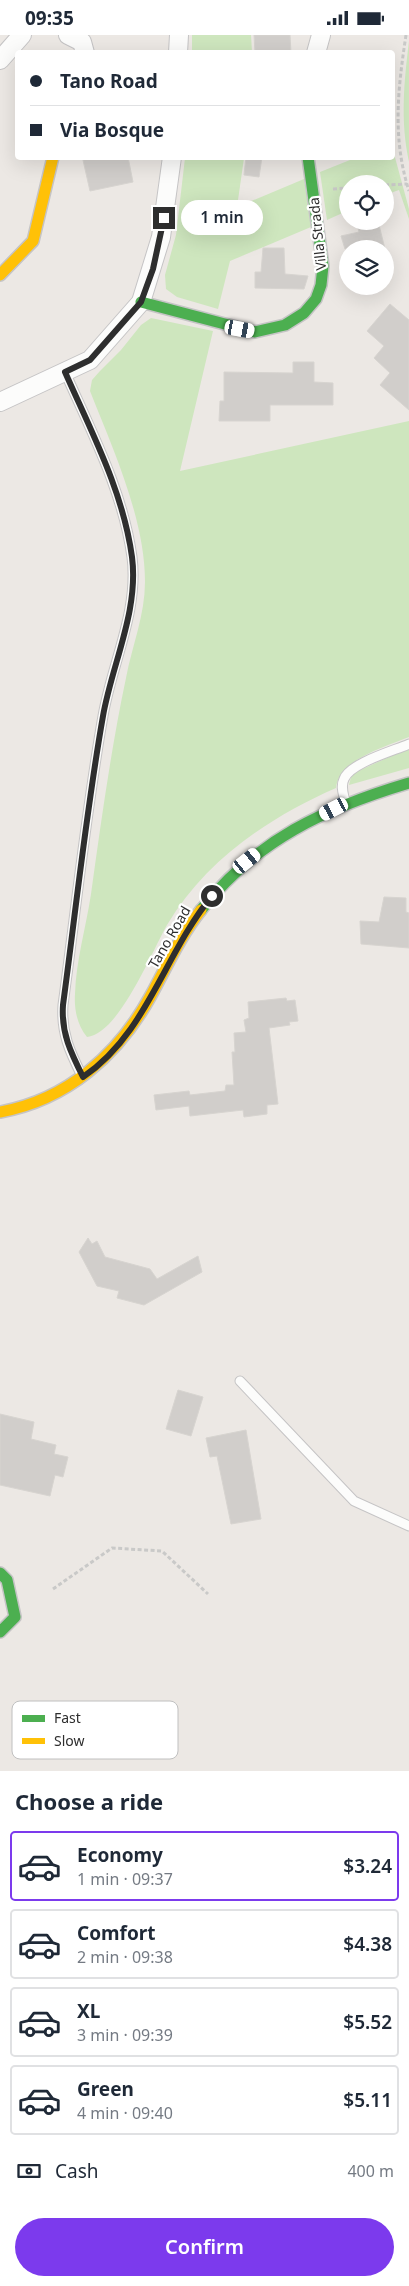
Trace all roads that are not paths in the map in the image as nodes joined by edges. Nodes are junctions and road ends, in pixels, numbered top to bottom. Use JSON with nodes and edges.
{"nodes":[{"id":1,"x":22,"y":35,"type":"edge"},
{"id":2,"x":68,"y":35,"type":"edge"},
{"id":3,"x":179,"y":35,"type":"edge"},
{"id":4,"x":322,"y":35,"type":"edge"},
{"id":5,"x":84,"y":50,"type":"edge"},
{"id":6,"x":178,"y":50,"type":"edge"},
{"id":7,"x":317,"y":50,"type":"edge"},
{"id":8,"x":0,"y":60,"type":"edge"},
{"id":9,"x":52,"y":160,"type":"edge"},
{"id":10,"x":172,"y":160,"type":"edge"},
{"id":11,"x":308,"y":160,"type":"edge"},
{"id":12,"x":0,"y":275,"type":"edge"},
{"id":13,"x":141,"y":302,"type":"junction"},
{"id":14,"x":65,"y":372,"type":"junction"},
{"id":15,"x":0,"y":402,"type":"edge"},
{"id":16,"x":409,"y":744,"type":"edge"},
{"id":17,"x":409,"y":783,"type":"edge"},
{"id":18,"x":346,"y":803,"type":"junction"},
{"id":19,"x":83,"y":1077,"type":"junction"},
{"id":20,"x":0,"y":1112,"type":"edge"},
{"id":21,"x":240,"y":1381,"type":"dead end"},
{"id":22,"x":409,"y":1526,"type":"edge"},
{"id":23,"x":0,"y":1573,"type":"edge"},
{"id":24,"x":0,"y":1632,"type":"edge"}],
"edges":[{"from":1,"to":8,"type":"street"},
{"from":2,"to":5,"type":"street"},
{"from":3,"to":6,"type":"street"},
{"from":4,"to":7,"type":"street"},
{"from":9,"to":12,"type":"street"},
{"from":10,"to":13,"type":"street"},
{"from":11,"to":13,"type":"street","name":"Villa Strada"},
{"from":13,"to":14,"type":"street"},
{"from":14,"to":15,"type":"street"},
{"from":14,"to":19,"type":"lane"},
{"from":16,"to":18,"type":"lane"},
{"from":17,"to":18,"type":"street","name":"Tano Road"},
{"from":18,"to":19,"type":"street","name":"Tano Road"},
{"from":19,"to":20,"type":"street","name":"Tano Road"},
{"from":21,"to":22,"type":"lane"},
{"from":23,"to":24,"type":"street"}]}
